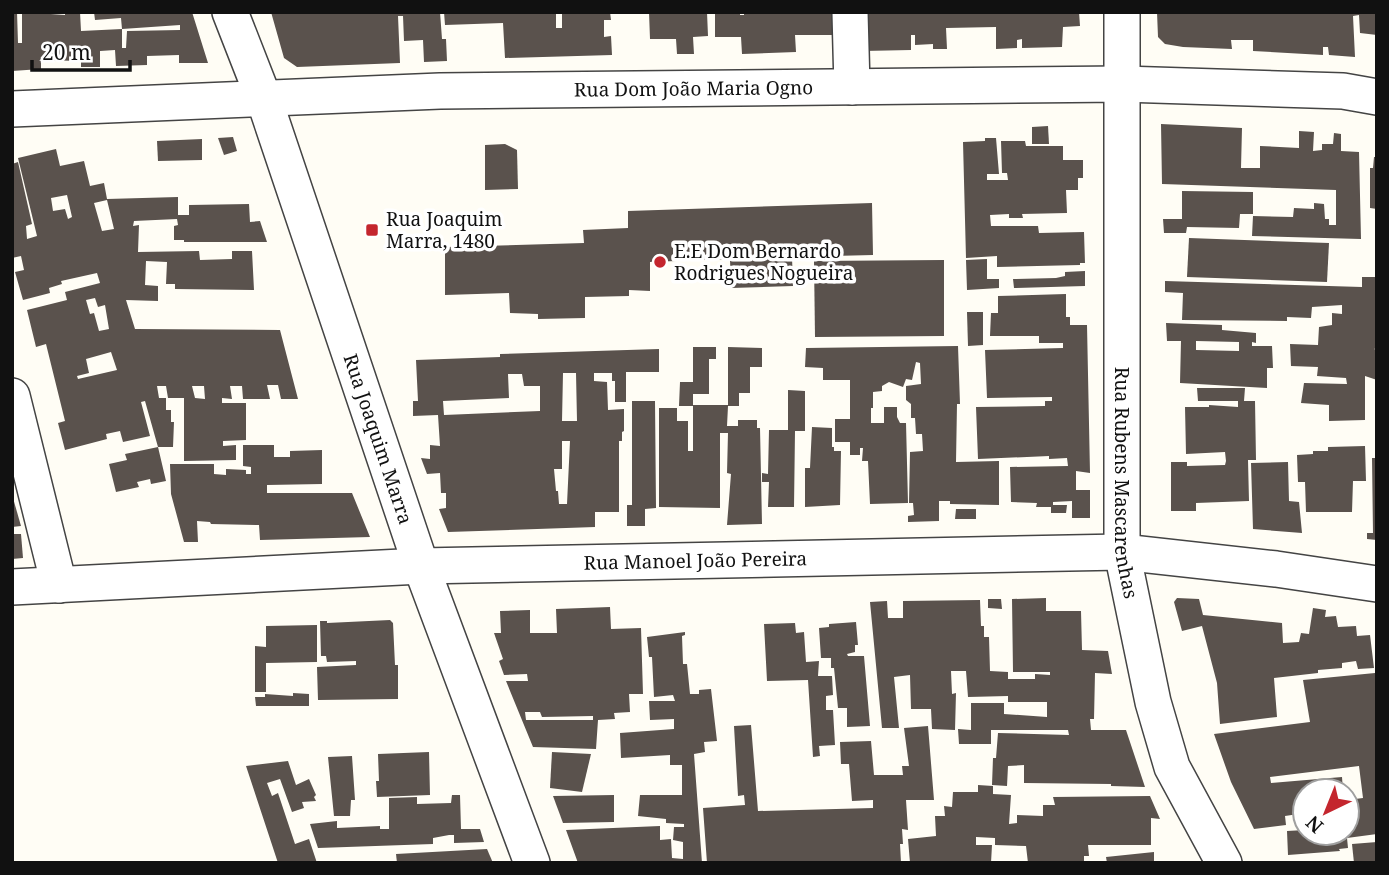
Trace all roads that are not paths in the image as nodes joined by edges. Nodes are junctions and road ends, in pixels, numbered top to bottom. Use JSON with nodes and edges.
{"nodes":[{"id":1,"x":230,"y":12,"type":"edge"},
{"id":2,"x":850,"y":12,"type":"edge"},
{"id":3,"x":1122,"y":12,"type":"edge"},
{"id":4,"x":1123,"y":84,"type":"junction"},
{"id":5,"x":852,"y":87,"type":"junction"},
{"id":6,"x":1377,"y":97,"type":"edge"},
{"id":7,"x":264,"y":99,"type":"junction"},
{"id":8,"x":12,"y":109,"type":"edge"},
{"id":9,"x":12,"y":397,"type":"edge"},
{"id":10,"x":1122,"y":552,"type":"junction"},
{"id":11,"x":421,"y":566,"type":"junction"},
{"id":12,"x":1377,"y":584,"type":"edge"},
{"id":13,"x":59,"y":585,"type":"junction"},
{"id":14,"x":12,"y":587,"type":"edge"},
{"id":15,"x":532,"y":863,"type":"edge"},
{"id":16,"x":1224,"y":863,"type":"edge"}],
"edges":[{"from":1,"to":7,"type":"street","name":"Rua Joaquim Marra"},
{"from":2,"to":5,"type":"street"},
{"from":3,"to":4,"type":"street","name":"Rua Rubens Mascarenhas"},
{"from":4,"to":5,"type":"street","name":"Rua Dom João Maria Ogno"},
{"from":4,"to":6,"type":"street","name":"Rua Dom João Maria Ogno"},
{"from":4,"to":10,"type":"street","name":"Rua Rubens Mascarenhas"},
{"from":5,"to":7,"type":"street","name":"Rua Dom João Maria Ogno"},
{"from":7,"to":8,"type":"street","name":"Rua Dom João Maria Ogno"},
{"from":7,"to":11,"type":"street","name":"Rua Joaquim Marra"},
{"from":9,"to":13,"type":"street"},
{"from":10,"to":11,"type":"street","name":"Rua Manoel João Pereira"},
{"from":10,"to":12,"type":"street","name":"Rua Manoel João Pereira"},
{"from":10,"to":16,"type":"street","name":"Rua Rubens Mascarenhas"},
{"from":11,"to":13,"type":"street","name":"Rua Manoel João Pereira"},
{"from":11,"to":15,"type":"street","name":"Rua Joaquim Marra"},
{"from":13,"to":14,"type":"street","name":"Rua Manoel João Pereira"}]}
